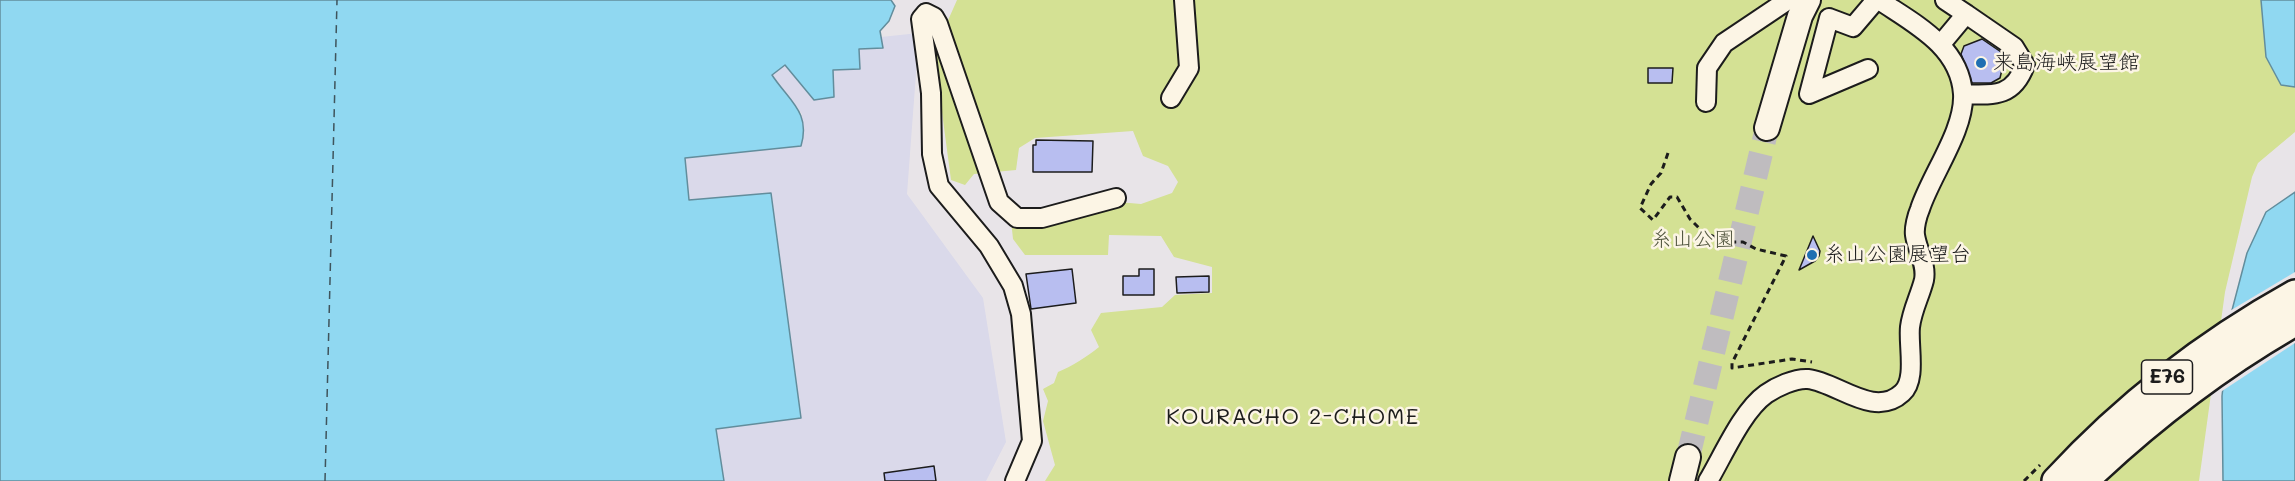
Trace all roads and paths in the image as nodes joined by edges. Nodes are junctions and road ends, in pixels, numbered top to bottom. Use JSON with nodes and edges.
{"nodes":[{"id":1,"x":1184,"y":0,"type":"edge"},
{"id":2,"x":1788,"y":0,"type":"edge"},
{"id":3,"x":1808,"y":0,"type":"edge"},
{"id":4,"x":1877,"y":0,"type":"edge"},
{"id":5,"x":1945,"y":0,"type":"edge"},
{"id":6,"x":1966,"y":14,"type":"junction"},
{"id":7,"x":1941,"y":44,"type":"junction"},
{"id":8,"x":1868,"y":69,"type":"dead end"},
{"id":9,"x":1963,"y":94,"type":"junction"},
{"id":10,"x":1171,"y":98,"type":"dead end"},
{"id":11,"x":1706,"y":102,"type":"dead end"},
{"id":12,"x":1767,"y":128,"type":"tunnel mouth"},
{"id":13,"x":1668,"y":153,"type":"dead end"},
{"id":14,"x":1116,"y":198,"type":"dead end"},
{"id":15,"x":2295,"y":294,"type":"edge"},
{"id":16,"x":2295,"y":322,"type":"edge"},
{"id":17,"x":1816,"y":364,"type":"dead end"},
{"id":18,"x":1688,"y":457,"type":"tunnel mouth"},
{"id":19,"x":1015,"y":481,"type":"edge"},
{"id":20,"x":1682,"y":481,"type":"edge"},
{"id":21,"x":1708,"y":481,"type":"edge"},
{"id":22,"x":2056,"y":481,"type":"edge"},
{"id":23,"x":2084,"y":481,"type":"edge"}],
"edges":[{"from":1,"to":10,"type":"street"},
{"from":2,"to":11,"type":"street"},
{"from":3,"to":12,"type":"main road"},
{"from":4,"to":7,"type":"street"},
{"from":4,"to":8,"type":"street"},
{"from":5,"to":6,"type":"street"},
{"from":6,"to":7,"type":"street"},
{"from":6,"to":9,"type":"street"},
{"from":7,"to":9,"type":"street"},
{"from":9,"to":21,"type":"street"},
{"from":13,"to":17,"type":"path"},
{"from":14,"to":19,"type":"street"},
{"from":15,"to":22,"type":"highway","number":"E76"},
{"from":16,"to":23,"type":"highway","number":"E76"},
{"from":18,"to":20,"type":"main road"}]}
